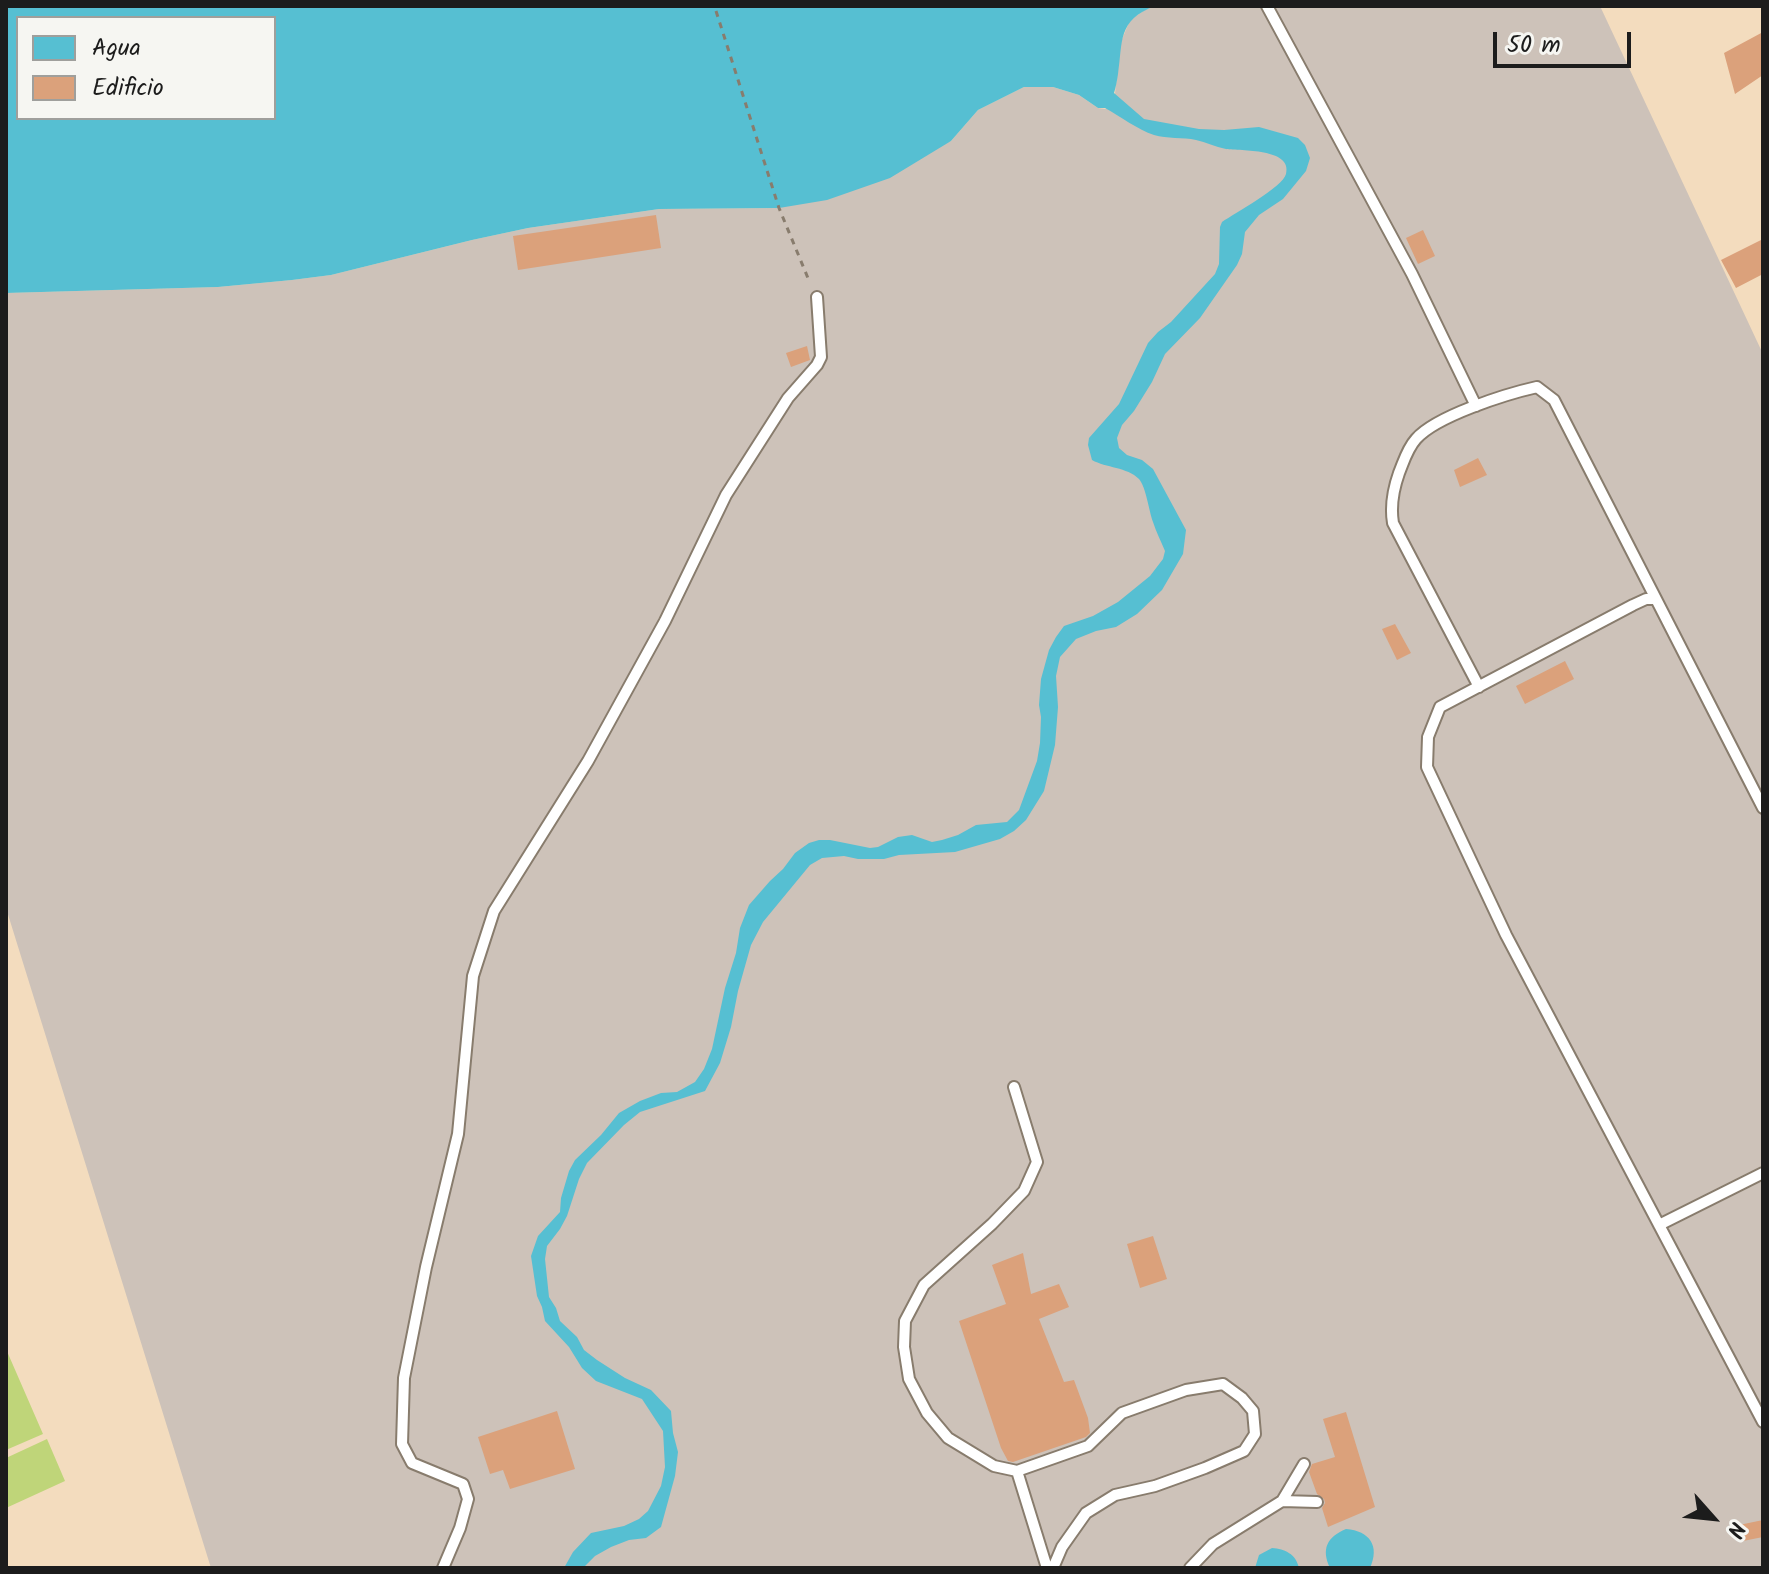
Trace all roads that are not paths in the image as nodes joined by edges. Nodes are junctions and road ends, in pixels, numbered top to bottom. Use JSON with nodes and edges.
{"nodes":[{"id":1,"x":1267,"y":6,"type":"edge"},
{"id":2,"x":817,"y":297,"type":"road end"},
{"id":3,"x":1476,"y":406,"type":"junction"},
{"id":4,"x":1656,"y":599,"type":"junction"},
{"id":5,"x":1479,"y":687,"type":"junction"},
{"id":6,"x":1763,"y":808,"type":"edge"},
{"id":7,"x":1014,"y":1087,"type":"dead end"},
{"id":8,"x":1763,"y":1173,"type":"edge"},
{"id":9,"x":1659,"y":1225,"type":"junction"},
{"id":10,"x":1763,"y":1422,"type":"edge"},
{"id":11,"x":1304,"y":1464,"type":"dead end"},
{"id":12,"x":1017,"y":1471,"type":"junction"},
{"id":13,"x":1282,"y":1501,"type":"junction"},
{"id":14,"x":1317,"y":1502,"type":"dead end"},
{"id":15,"x":443,"y":1568,"type":"edge"},
{"id":16,"x":1047,"y":1568,"type":"edge"},
{"id":17,"x":1053,"y":1568,"type":"edge"},
{"id":18,"x":1190,"y":1568,"type":"edge"}],
"edges":[{"from":1,"to":3,"type":"lane"},
{"from":2,"to":15,"type":"lane"},
{"from":3,"to":4,"type":"lane"},
{"from":3,"to":5,"type":"lane"},
{"from":4,"to":5,"type":"lane"},
{"from":4,"to":6,"type":"lane"},
{"from":5,"to":9,"type":"lane"},
{"from":7,"to":12,"type":"lane"},
{"from":8,"to":9,"type":"lane"},
{"from":9,"to":10,"type":"lane"},
{"from":11,"to":13,"type":"lane"},
{"from":12,"to":16,"type":"lane"},
{"from":12,"to":17,"type":"lane"},
{"from":13,"to":14,"type":"lane"},
{"from":13,"to":18,"type":"lane"}]}
